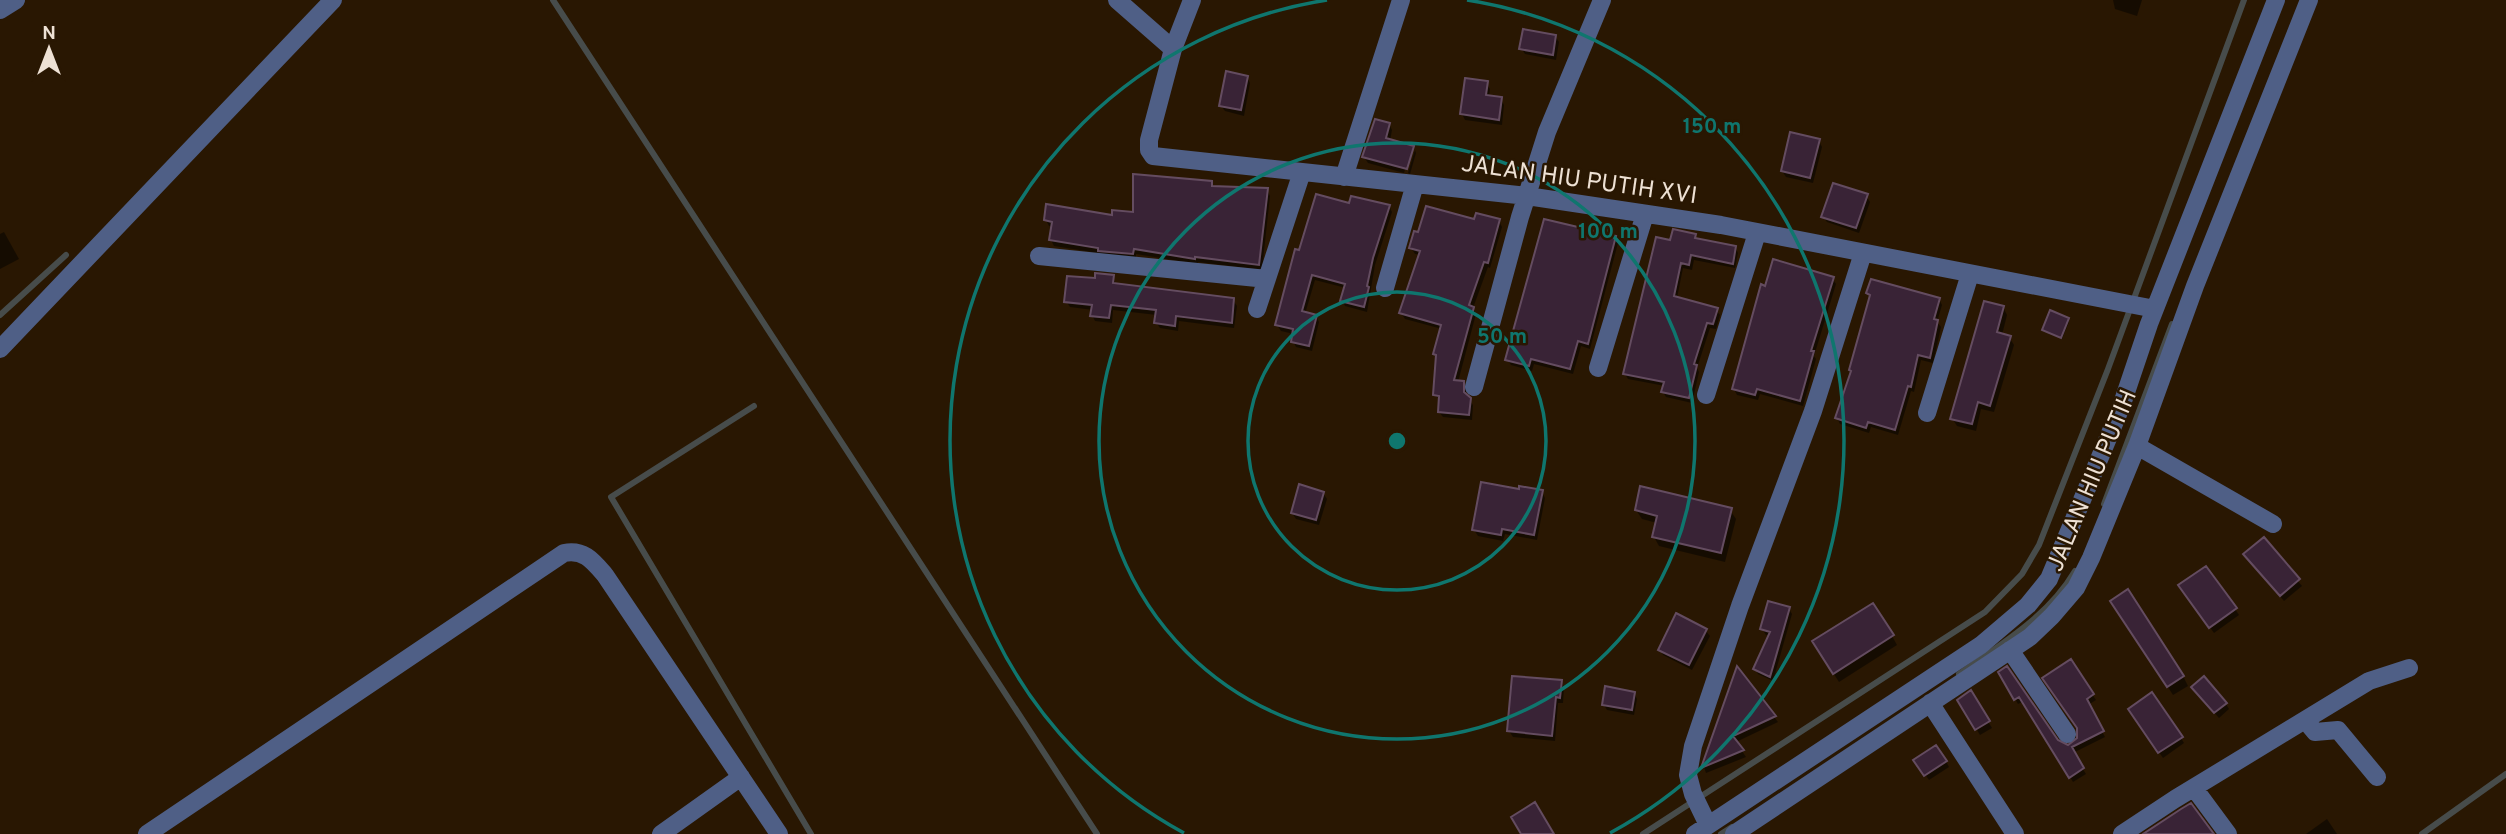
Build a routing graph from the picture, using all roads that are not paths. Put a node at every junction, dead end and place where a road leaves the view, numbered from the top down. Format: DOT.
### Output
graph roads {
  1 [pos="16,0"];
  2 [pos="334,0"];
  3 [pos="1117,0"];
  4 [pos="1192,0"];
  5 [pos="1401,0"];
  6 [pos="1602,0"];
  7 [pos="2276,0"];
  8 [pos="2309,0"];
  9 [pos="0,10"];
  10 [pos="1173,49"];
  11 [pos="1302,172"];
  12 [pos="1344,177"];
  13 [pos="1415,184"];
  14 [pos="1527,196"];
  15 [pos="1645,214"];
  16 [pos="1757,233"];
  17 [pos="1863,253"];
  18 [pos="1039,256"];
  19 [pos="1970,274"];
  20 [pos="1267,279"];
  21 [pos="1385,288"];
  22 [pos="1257,309"];
  23 [pos="2155,309"];
  24 [pos="0,349"];
  25 [pos="1598,368"];
  26 [pos="1474,387"];
  27 [pos="1706,396"];
  28 [pos="2121,407"];
  29 [pos="1927,413"];
  30 [pos="2147,419"];
  31 [pos="2137,446"];
  32 [pos="2273,524"];
  33 [pos="2010,650"];
  34 [pos="2409,668"];
  35 [pos="1930,703"];
  36 [pos="2305,720"];
  37 [pos="2067,734"];
  38 [pos="1821,750"];
  39 [pos="1832,768"];
  40 [pos="741,777"];
  41 [pos="2376,777"];
  42 [pos="2194,788"];
  43 [pos="1702,830"];
  44 [pos="147,834"];
  45 [pos="661,834"];
  46 [pos="779,834"];
  47 [pos="1734,834"];
  48 [pos="2015,834"];
  49 [pos="2122,834"];
  50 [pos="2228,834"];
  1 -- 9 [label="street"];
  2 -- 24 [label="street"];
  3 -- 10 [label="street"];
  4 -- 10 [label="street, JALAN HIU PUTIH XVI"];
  5 -- 12 [label="street"];
  6 -- 14 [label="street"];
  7 -- 23 [label="street, JALAN HIU PUTIH"];
  8 -- 30 [label="street, JALAN HIU PUTIH"];
  10 -- 11 [label="street, JALAN HIU PUTIH XVI"];
  11 -- 12 [label="street, JALAN HIU PUTIH XVI"];
  11 -- 20 [label="street"];
  12 -- 13 [label="street, JALAN HIU PUTIH XVI"];
  13 -- 14 [label="street, JALAN HIU PUTIH XVI"];
  13 -- 21 [label="street"];
  14 -- 15 [label="street, JALAN HIU PUTIH XVI"];
  14 -- 26 [label="street"];
  15 -- 16 [label="street, JALAN HIU PUTIH XVI"];
  15 -- 25 [label="street"];
  16 -- 17 [label="street, JALAN HIU PUTIH XVI"];
  16 -- 27 [label="street"];
  17 -- 19 [label="street, JALAN HIU PUTIH XVI"];
  17 -- 43 [label="street"];
  18 -- 20 [label="street"];
  19 -- 23 [label="street, JALAN HIU PUTIH XVI"];
  19 -- 29 [label="street"];
  20 -- 22 [label="street"];
  23 -- 28 [label="street, JALAN HIU PUTIH"];
  28 -- 30 [label="street"];
  28 -- 38 [label="street, JALAN HIU PUTIH"];
  30 -- 31 [label="street, JALAN HIU PUTIH"];
  31 -- 32 [label="street"];
  31 -- 33 [label="street, JALAN HIU PUTIH"];
  33 -- 35 [label="street, JALAN HIU PUTIH"];
  33 -- 37 [label="street"];
  34 -- 36 [label="street"];
  35 -- 39 [label="street, JALAN HIU PUTIH"];
  35 -- 48 [label="street"];
  36 -- 41 [label="street"];
  36 -- 42 [label="street"];
  38 -- 39 [label="street"];
  38 -- 43 [label="street, JALAN HIU PUTIH"];
  39 -- 47 [label="street, JALAN HIU PUTIH"];
  40 -- 44 [label="street"];
  40 -- 45 [label="street"];
  40 -- 46 [label="street"];
  42 -- 49 [label="street"];
  42 -- 50 [label="street"];
}
